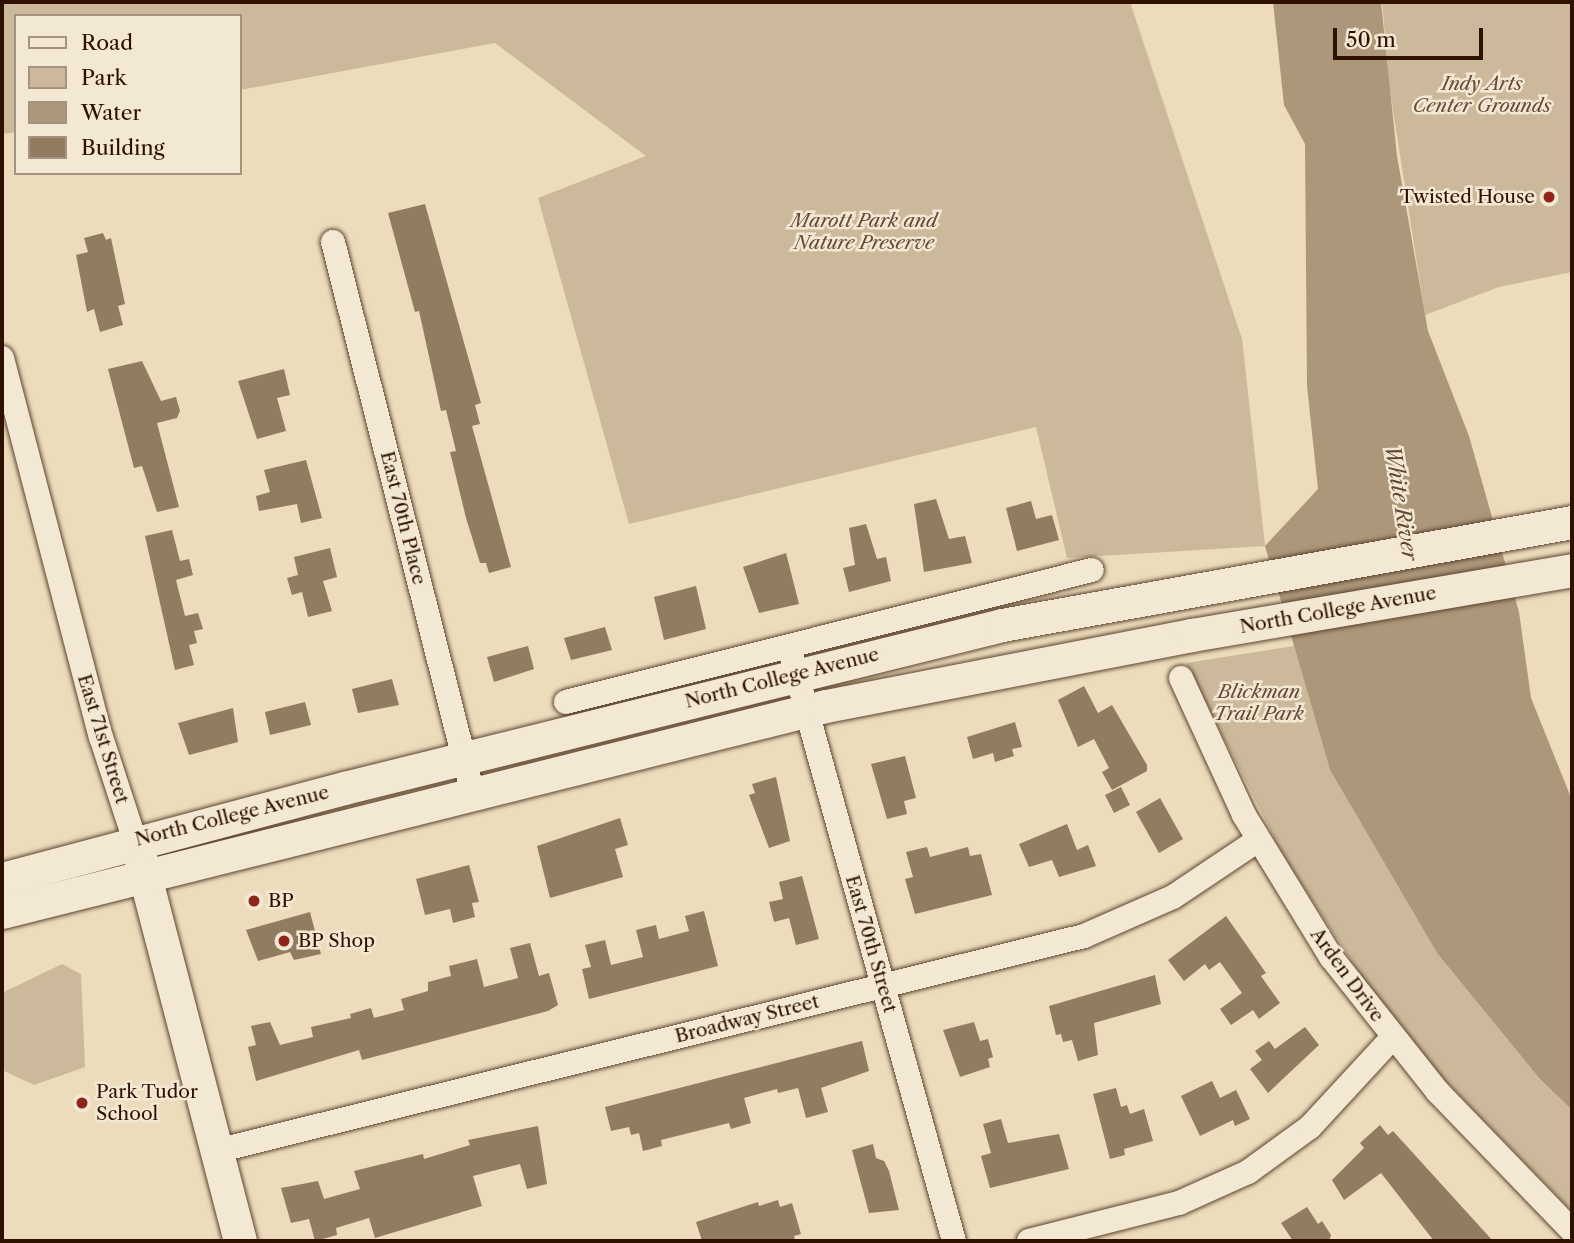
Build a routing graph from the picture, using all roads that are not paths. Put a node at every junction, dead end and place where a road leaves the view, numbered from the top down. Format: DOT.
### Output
graph roads {
  1 [pos="333,242"];
  2 [pos="2,358"];
  3 [pos="1572,522"];
  4 [pos="1092,570"];
  5 [pos="1572,570"];
  6 [pos="792,661"];
  7 [pos="1181,678"];
  8 [pos="566,702"];
  9 [pos="806,711"];
  10 [pos="464,758"];
  11 [pos="473,794"];
  12 [pos="1258,840"];
  13 [pos="135,841"];
  14 [pos="147,875"];
  15 [pos="2,879"];
  16 [pos="2,912"];
  17 [pos="882,986"];
  18 [pos="1392,1038"];
  19 [pos="216,1151"];
  20 [pos="1572,1231"];
  21 [pos="240,1241"];
  22 [pos="954,1241"];
  23 [pos="1029,1241"];
  1 -- 10 [label="street, East 70th Place"];
  2 -- 13 [label="street, East 71st Street"];
  3 -- 6 [label="main road, North College Avenue"];
  4 -- 6 [label="street, North College Avenue"];
  5 -- 9 [label="main road, North College Avenue"];
  6 -- 8 [label="street, North College Avenue"];
  6 -- 9 [label="street, East 70th Street"];
  6 -- 10 [label="main road, North College Avenue"];
  7 -- 12 [label="street, Arden Drive"];
  9 -- 11 [label="main road, North College Avenue"];
  9 -- 17 [label="street, East 70th Street"];
  10 -- 11 [label="street, East 70th Place"];
  10 -- 13 [label="main road, North College Avenue"];
  11 -- 14 [label="main road, North College Avenue"];
  12 -- 17 [label="street, Broadway Street"];
  12 -- 18 [label="street, Arden Drive"];
  13 -- 14 [label="main road, East 71st Street"];
  13 -- 15 [label="main road, North College Avenue"];
  14 -- 16 [label="main road, North College Avenue"];
  14 -- 19 [label="main road, East 71st Street"];
  17 -- 19 [label="street, Broadway Street"];
  17 -- 22 [label="street, East 70th Street"];
  18 -- 20 [label="street, Arden Drive"];
  18 -- 23 [label="street"];
  19 -- 21 [label="main road, East 71st Street"];
}
